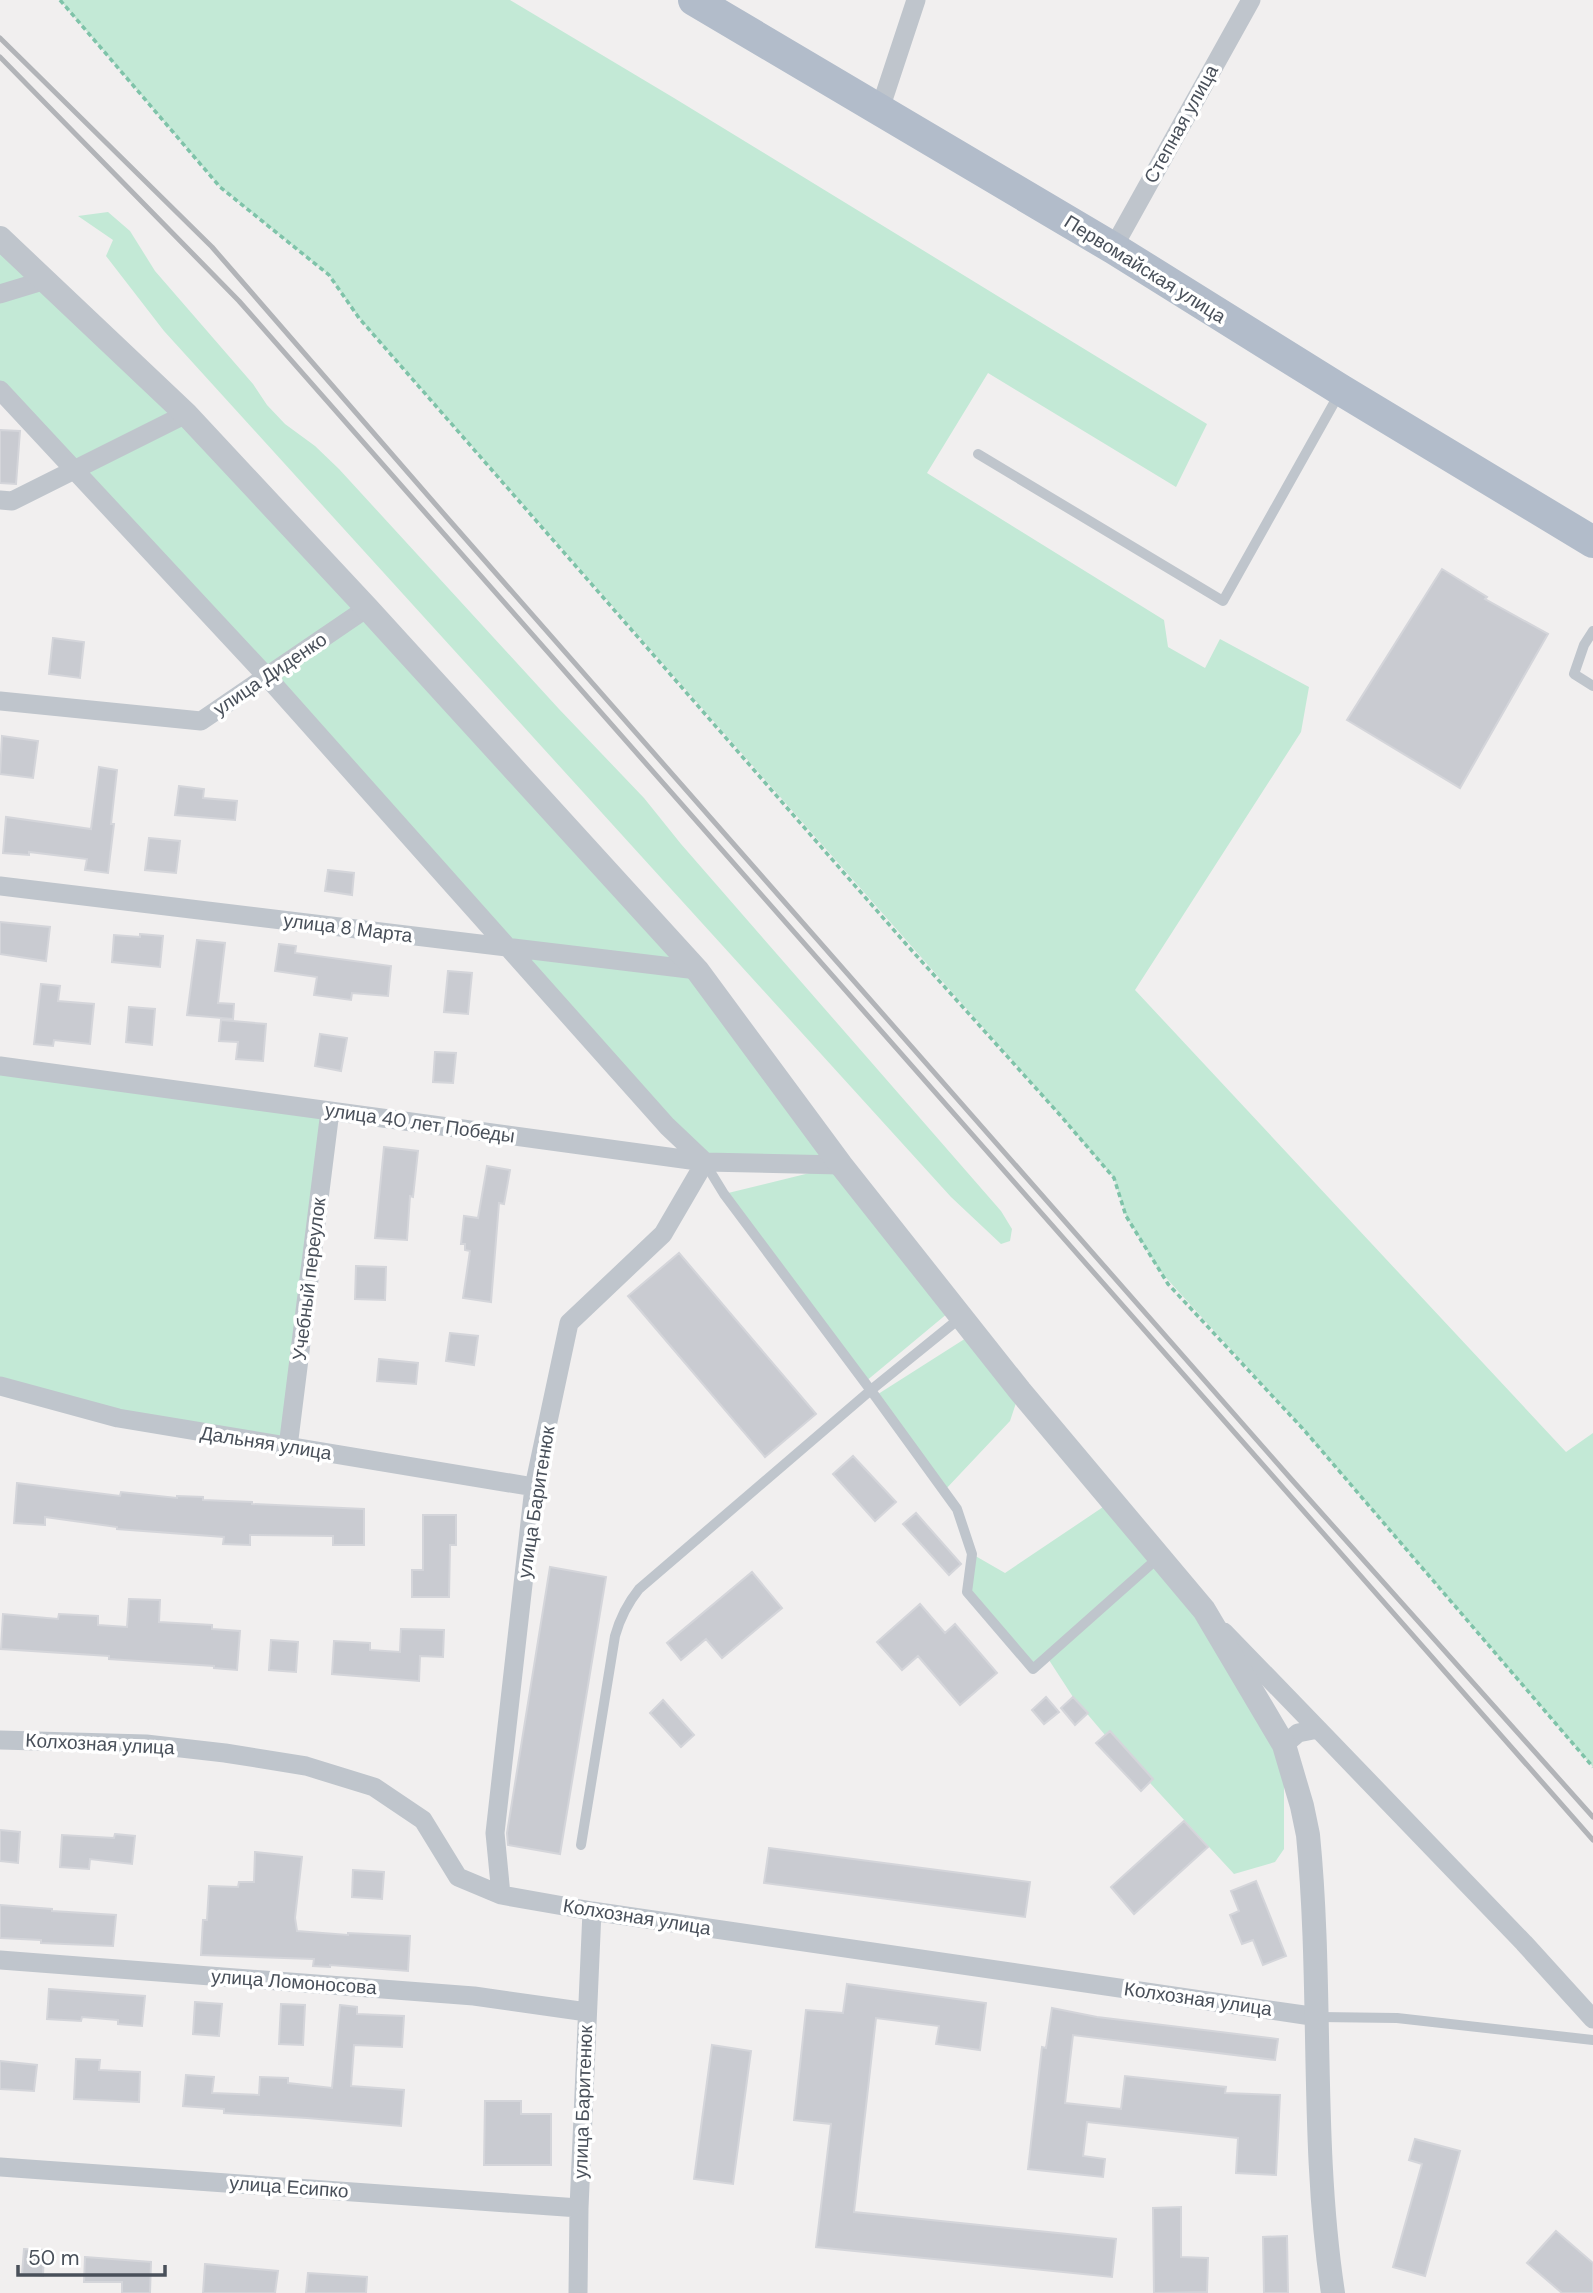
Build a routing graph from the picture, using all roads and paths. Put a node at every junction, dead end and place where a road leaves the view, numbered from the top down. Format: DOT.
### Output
graph roads {
  1 [pos="60,0"];
  2 [pos="694,0"];
  3 [pos="916,0"];
  4 [pos="1251,0"];
  5 [pos="880,109"];
  6 [pos="0,238"];
  7 [pos="1113,248"];
  8 [pos="46,280"];
  9 [pos="0,293"];
  10 [pos="0,390"];
  11 [pos="1341,390"];
  12 [pos="186,414"];
  13 [pos="978,454"];
  14 [pos="75,469"];
  15 [pos="0,500"];
  16 [pos="1593,542"];
  17 [pos="368,608"];
  18 [pos="1593,631"];
  19 [pos="267,677"];
  20 [pos="1593,685"];
  21 [pos="0,701"];
  22 [pos="0,886"];
  23 [pos="509,948"];
  24 [pos="696,970"];
  25 [pos="0,1066"];
  26 [pos="330,1111"];
  27 [pos="705,1162"];
  28 [pos="841,1165"];
  29 [pos="961,1317"];
  30 [pos="0,1386"];
  31 [pos="871,1390"];
  32 [pos="288,1447"];
  33 [pos="534,1487"];
  34 [pos="1159,1557"];
  35 [pos="1204,1611"];
  36 [pos="1318,1729"];
  37 [pos="0,1740"];
  38 [pos="1284,1745"];
  39 [pos="1593,1767"];
  40 [pos="581,1845"];
  41 [pos="501,1895"];
  42 [pos="592,1911"];
  43 [pos="0,1960"];
  44 [pos="587,2012"];
  45 [pos="1318,2017"];
  46 [pos="1593,2019"];
  47 [pos="1593,2039"];
  48 [pos="0,2167"];
  49 [pos="579,2208"];
  50 [pos="578,2293"];
  51 [pos="1334,2293"];
  1 -- 39 [label="path"];
  2 -- 5 [label="main road, Первомайская улица"];
  3 -- 5 [label="street"];
  4 -- 7 [label="street, Степная улица"];
  5 -- 7 [label="main road, Первомайская улица"];
  6 -- 8 [label="street"];
  7 -- 11 [label="main road, Первомайская улица"];
  8 -- 9 [label="street"];
  8 -- 12 [label="street"];
  10 -- 14 [label="street"];
  11 -- 13 [label="lane"];
  11 -- 16 [label="main road, Первомайская улица"];
  12 -- 14 [label="street"];
  12 -- 17 [label="street"];
  14 -- 15 [label="street"];
  14 -- 19 [label="street"];
  17 -- 19 [label="street, улица Диденко"];
  17 -- 24 [label="street"];
  18 -- 20 [label="lane"];
  19 -- 21 [label="street, улица Диденко"];
  19 -- 23 [label="street"];
  22 -- 23 [label="street, улица 8 Марта"];
  23 -- 24 [label="street, улица 8 Марта"];
  23 -- 27 [label="street"];
  24 -- 28 [label="street"];
  25 -- 26 [label="street, улица 40 лет Победы"];
  26 -- 27 [label="street, улица 40 лет Победы"];
  26 -- 32 [label="street, Учебный переулок"];
  27 -- 28 [label="street, улица 40 лет Победы"];
  27 -- 31 [label="lane"];
  27 -- 33 [label="street, улица Баритенюк"];
  28 -- 29 [label="street"];
  29 -- 31 [label="lane"];
  29 -- 34 [label="street"];
  30 -- 32 [label="street, Дальняя улица"];
  31 -- 34 [label="lane"];
  31 -- 40 [label="lane"];
  32 -- 33 [label="street, Дальняя улица"];
  33 -- 41 [label="street, улица Баритенюк"];
  34 -- 35 [label="street"];
  35 -- 36 [label="street"];
  35 -- 38 [label="street"];
  36 -- 38 [label="street"];
  36 -- 46 [label="street"];
  37 -- 41 [label="street, Колхозная улица"];
  38 -- 45 [label="street"];
  41 -- 42 [label="street, Колхозная улица"];
  42 -- 44 [label="street, улица Баритенюк"];
  42 -- 45 [label="street, Колхозная улица"];
  43 -- 44 [label="street, улица Ломоносова"];
  44 -- 49 [label="street, улица Баритенюк"];
  45 -- 47 [label="lane"];
  45 -- 51 [label="street"];
  48 -- 49 [label="street, улица Есипко"];
  49 -- 50 [label="street, улица Баритенюк"];
}
